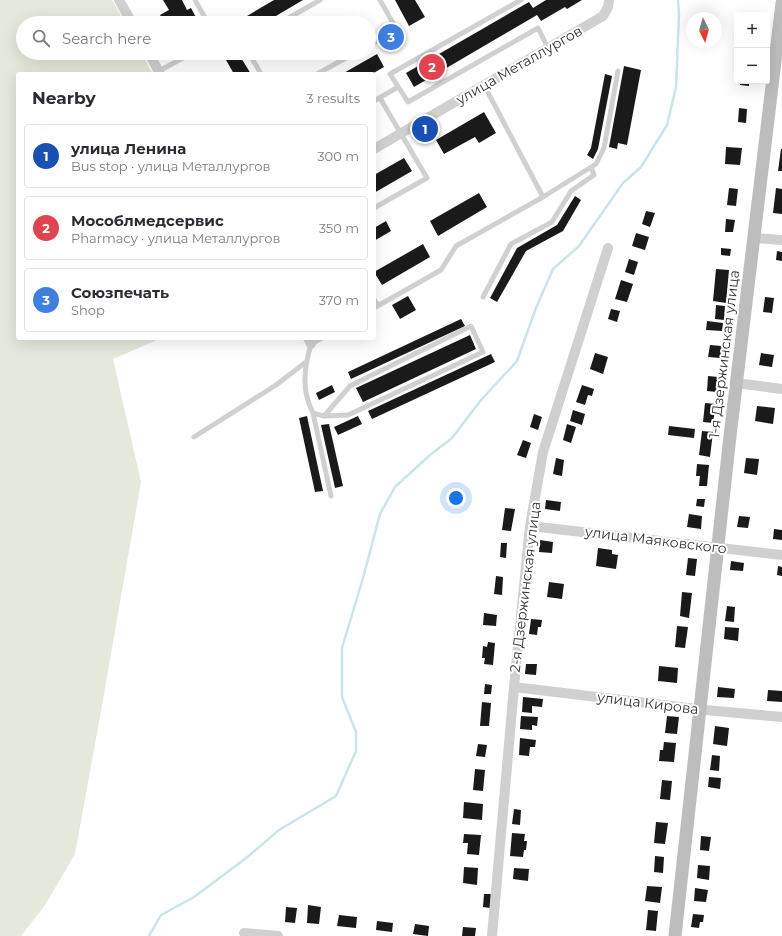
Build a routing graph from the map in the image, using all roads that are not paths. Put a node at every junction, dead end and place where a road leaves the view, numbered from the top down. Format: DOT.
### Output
graph roads {
  1 [pos="119,0"];
  2 [pos="196,0"];
  3 [pos="320,0"];
  4 [pos="380,0"];
  5 [pos="521,0"];
  6 [pos="609,0"];
  7 [pos="782,3"];
  8 [pos="128,16"];
  9 [pos="204,16"];
  10 [pos="292,16"];
  11 [pos="780,39"];
  12 [pos="376,41"];
  13 [pos="548,48"];
  14 [pos="152,60"];
  15 [pos="181,60"];
  16 [pos="253,60"];
  17 [pos="342,60"];
  18 [pos="618,71"];
  19 [pos="159,72"];
  20 [pos="162,72"];
  21 [pos="260,72"];
  22 [pos="321,72"];
  23 [pos="484,85"];
  24 [pos="398,87"];
  25 [pos="380,98"];
  26 [pos="376,100"];
  27 [pos="402,133"];
  28 [pos="376,148"];
  29 [pos="590,167"];
  30 [pos="543,196"];
  31 [pos="376,207"];
  32 [pos="754,238"];
  33 [pos="782,240"];
  34 [pos="608,248"];
  35 [pos="483,298"];
  36 [pos="376,307"];
  37 [pos="310,341"];
  38 [pos="306,362"];
  39 [pos="736,383"];
  40 [pos="782,389"];
  41 [pos="313,413"];
  42 [pos="324,416"];
  43 [pos="194,438"];
  44 [pos="331,496"];
  45 [pos="530,526"];
  46 [pos="718,548"];
  47 [pos="782,555"];
  48 [pos="514,687"];
  49 [pos="700,709"];
  50 [pos="782,716"];
  51 [pos="244,933"];
  52 [pos="278,936"];
  53 [pos="492,936"];
  54 [pos="675,936"];
  1 -- 8 [label="street"];
  2 -- 9 [label="lane"];
  3 -- 10 [label="lane"];
  4 -- 12 [label="lane"];
  5 -- 24 [label="lane"];
  6 -- 13 [label="street, улица Металлургов"];
  7 -- 11 [label="street, 1-я Дзержинская улица"];
  11 -- 32 [label="street, 1-я Дзержинская улица"];
  13 -- 23 [label="street, улица Металлургов"];
  13 -- 24 [label="lane"];
  14 -- 19 [label="street"];
  15 -- 20 [label="lane"];
  16 -- 21 [label="lane"];
  17 -- 22 [label="lane"];
  18 -- 29 [label="lane"];
  23 -- 27 [label="street, улица Металлургов"];
  23 -- 30 [label="lane"];
  24 -- 25 [label="lane"];
  25 -- 26 [label="lane"];
  25 -- 27 [label="lane"];
  27 -- 28 [label="street, улица Металлургов"];
  27 -- 31 [label="lane"];
  29 -- 30 [label="lane"];
  29 -- 35 [label="lane"];
  30 -- 36 [label="lane"];
  32 -- 33 [label="street"];
  32 -- 39 [label="street, 1-я Дзержинская улица"];
  34 -- 45 [label="street, 2-я Дзержинская улица"];
  37 -- 38 [label="lane"];
  38 -- 41 [label="lane"];
  38 -- 43 [label="lane"];
  39 -- 40 [label="street"];
  39 -- 46 [label="street, 1-я Дзержинская улица"];
  41 -- 42 [label="lane"];
  41 -- 44 [label="lane"];
  42 -- 42 [label="lane"];
  45 -- 46 [label="street, улица Маяковского"];
  45 -- 48 [label="street, 2-я Дзержинская улица"];
  46 -- 47 [label="street, улица Маяковского"];
  46 -- 49 [label="street, 1-я Дзержинская улица"];
  48 -- 49 [label="street, улица Кирова"];
  48 -- 53 [label="street, 2-я Дзержинская улица"];
  49 -- 50 [label="street, улица Кирова"];
  49 -- 54 [label="street, 1-я Дзержинская улица"];
  51 -- 52 [label="street"];
}
